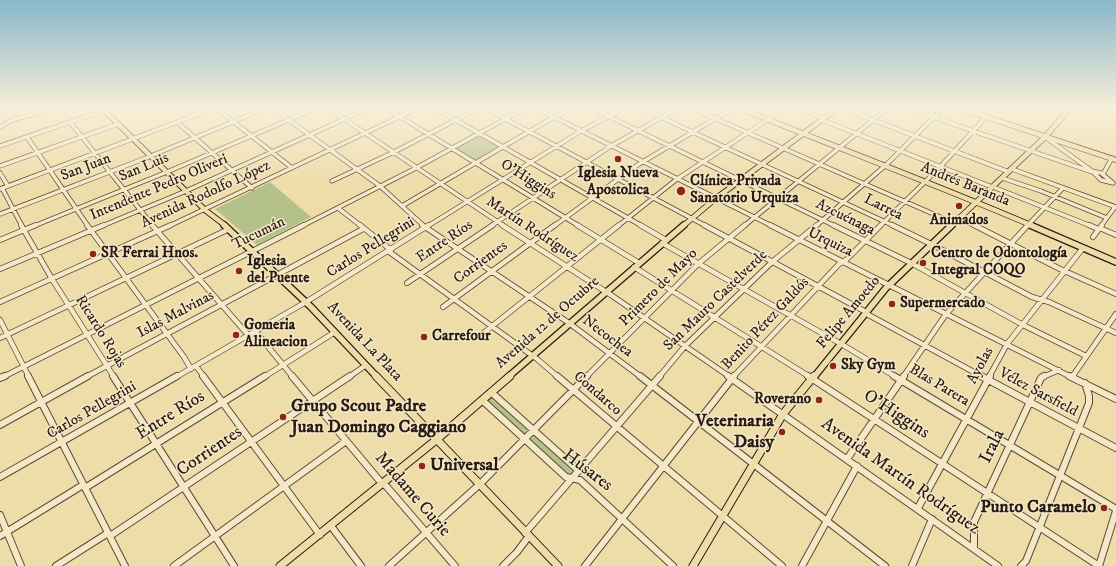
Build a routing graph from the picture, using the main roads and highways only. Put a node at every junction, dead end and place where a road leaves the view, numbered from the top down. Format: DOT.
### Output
graph roads {
  1 [pos="129,133"];
  2 [pos="130,133"];
  3 [pos="1034,133"];
  4 [pos="1048,133"];
  5 [pos="804,134"];
  6 [pos="1045,137"];
  7 [pos="135,138"];
  8 [pos="1114,159"];
  9 [pos="976,202"];
  10 [pos="1116,262"];
  11 [pos="436,440"];
  12 [pos="280,566"];
  13 [pos="558,566"];
  14 [pos="693,566"];
  1 -- 7 [label="main road, Avenida La Plata"];
  2 -- 7 [label="main road, Avenida La Plata"];
  3 -- 6 [label="main road"];
  4 -- 6 [label="main road, Felipe Amoedo"];
  5 -- 9 [label="main road, Andrés Baranda"];
  5 -- 11 [label="main road, Avenida 12 de Octubre"];
  6 -- 8 [label="main road"];
  6 -- 9 [label="main road, Felipe Amoedo"];
  7 -- 11 [label="main road, Avenida La Plata"];
  9 -- 10 [label="main road, Andrés Baranda"];
  9 -- 14 [label="main road, Felipe Amoedo"];
  11 -- 12 [label="main road, Avenida 12 de Octubre"];
  11 -- 13 [label="main road, Avenida La Plata"];
}
